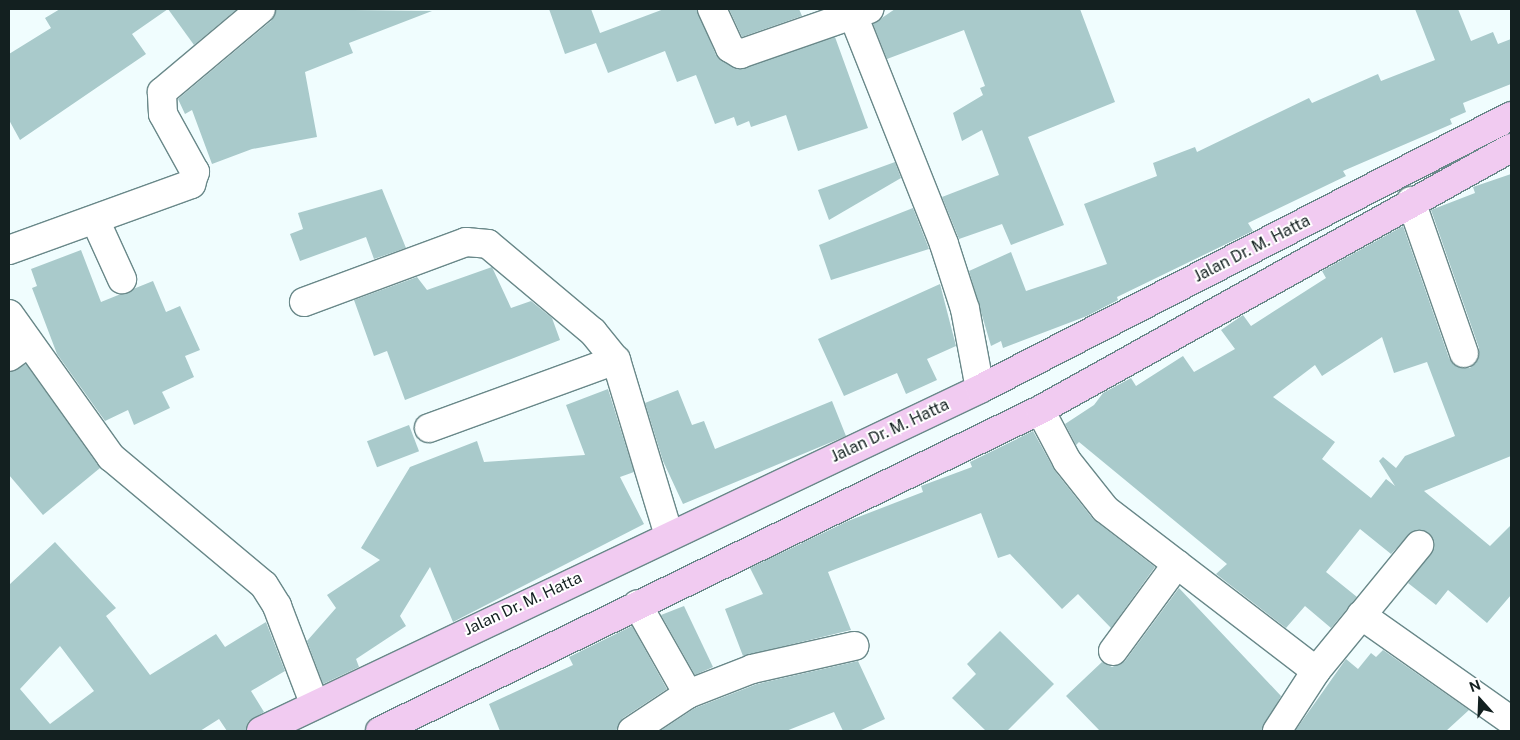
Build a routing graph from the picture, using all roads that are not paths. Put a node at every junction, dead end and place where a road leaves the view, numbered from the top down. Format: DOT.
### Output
graph roads {
  1 [pos="261,9"];
  2 [pos="712,9"];
  3 [pos="861,12"];
  4 [pos="1511,116"];
  5 [pos="1511,148"];
  6 [pos="1411,201"];
  7 [pos="96,222"];
  8 [pos="9,250"];
  9 [pos="122,279"];
  10 [pos="304,302"];
  11 [pos="9,314"];
  12 [pos="18,350"];
  13 [pos="1464,353"];
  14 [pos="616,360"];
  15 [pos="980,389"];
  16 [pos="1040,410"];
  17 [pos="429,428"];
  18 [pos="668,536"];
  19 [pos="1419,545"];
  20 [pos="1177,564"];
  21 [pos="637,604"];
  22 [pos="1361,615"];
  23 [pos="854,646"];
  24 [pos="1114,651"];
  25 [pos="1316,671"];
  26 [pos="688,694"];
  27 [pos="314,703"];
  28 [pos="1511,721"];
  29 [pos="261,731"];
  30 [pos="380,731"];
  31 [pos="632,731"];
  32 [pos="1277,731"];
  1 -- 7 [label="street"];
  2 -- 3 [label="street"];
  3 -- 15 [label="street"];
  4 -- 15 [label="main road, Jalan Dr. M. Hatta"];
  5 -- 6 [label="main road, Jalan Dr. M. Hatta"];
  6 -- 13 [label="street"];
  6 -- 16 [label="main road, Jalan Dr. M. Hatta"];
  7 -- 8 [label="street"];
  7 -- 9 [label="street"];
  10 -- 14 [label="street"];
  11 -- 12 [label="street"];
  12 -- 27 [label="street"];
  14 -- 17 [label="street"];
  14 -- 18 [label="street"];
  15 -- 18 [label="main road, Jalan Dr. M. Hatta"];
  16 -- 20 [label="street"];
  16 -- 21 [label="main road, Jalan Dr. M. Hatta"];
  18 -- 27 [label="main road, Jalan Dr. M. Hatta"];
  19 -- 22 [label="street"];
  20 -- 24 [label="street"];
  20 -- 25 [label="street"];
  21 -- 26 [label="street"];
  21 -- 30 [label="main road, Jalan Dr. M. Hatta"];
  22 -- 25 [label="street"];
  22 -- 28 [label="street"];
  23 -- 26 [label="street"];
  25 -- 32 [label="street"];
  26 -- 31 [label="street"];
  27 -- 29 [label="main road, Jalan Dr. M. Hatta"];
}
